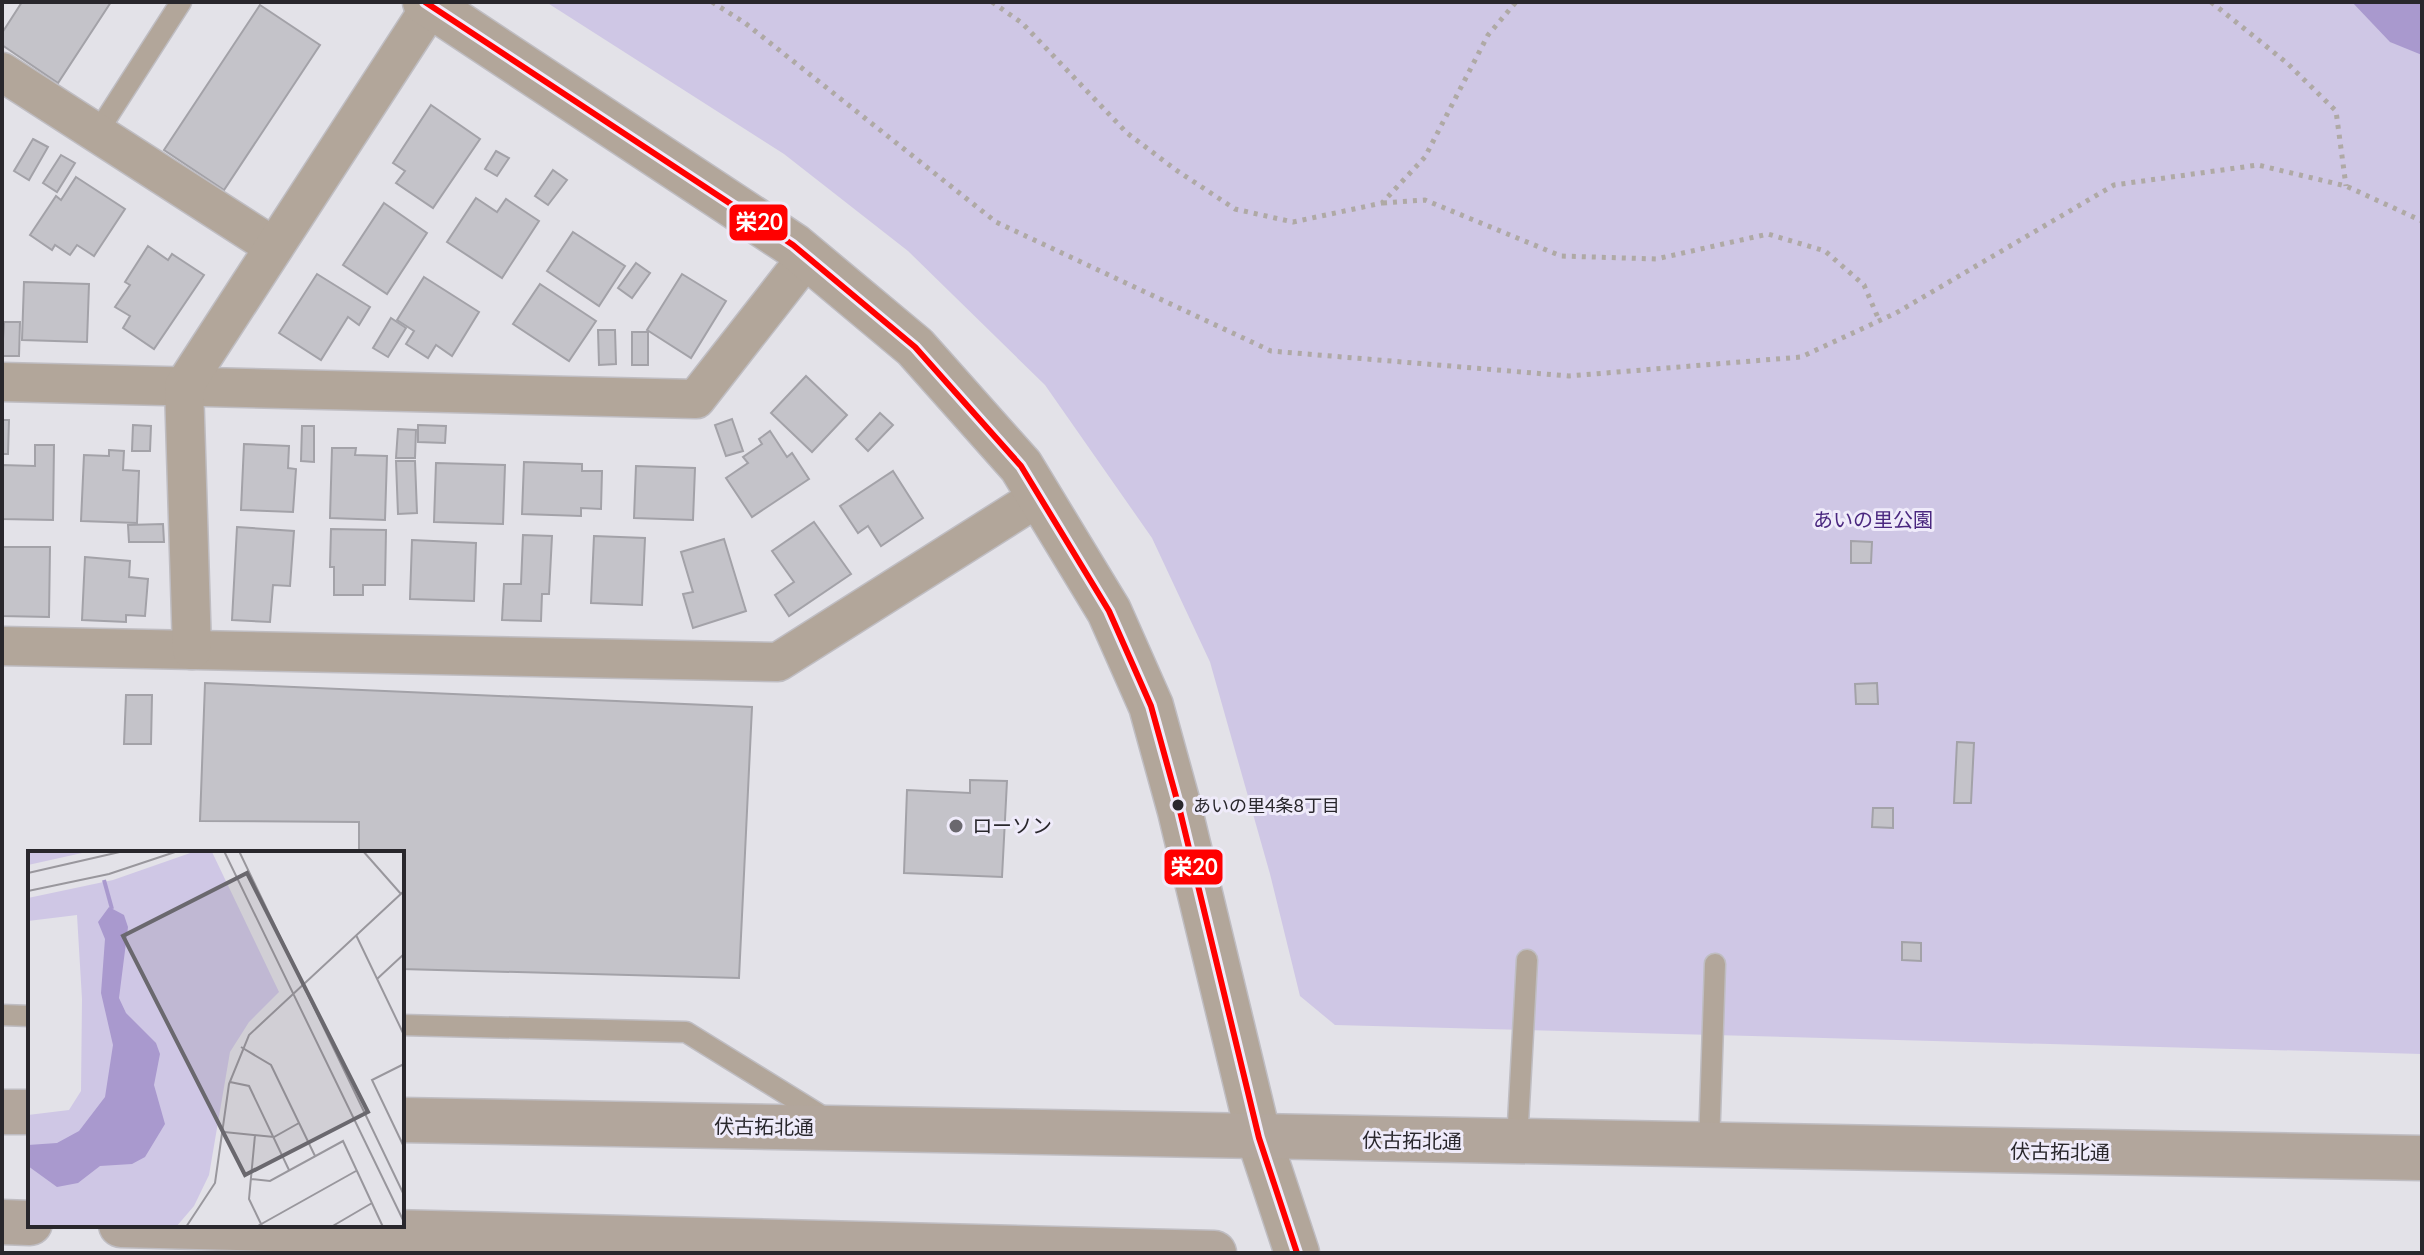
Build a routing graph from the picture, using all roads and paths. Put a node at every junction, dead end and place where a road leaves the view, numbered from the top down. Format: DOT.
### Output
graph roads {
  1 [pos="181,2"];
  2 [pos="712,2"];
  3 [pos="992,2"];
  4 [pos="1516,2"];
  5 [pos="2211,2"];
  6 [pos="428,4"];
  7 [pos="2,72"];
  8 [pos="97,133"];
  9 [pos="2346,186"];
  10 [pos="1382,203"];
  11 [pos="2422,221"];
  12 [pos="274,247"];
  13 [pos="807,257"];
  14 [pos="1879,320"];
  15 [pos="2,382"];
  16 [pos="184,386"];
  17 [pos="1040,496"];
  18 [pos="2,646"];
  19 [pos="192,650"];
  20 [pos="1527,960"];
  21 [pos="1715,964"];
  22 [pos="2,1015"];
  23 [pos="28,1016"];
  24 [pos="404,1025"];
  25 [pos="2,1112"];
  26 [pos="28,1112"];
  27 [pos="404,1120"];
  28 [pos="842,1129"];
  29 [pos="1259,1138"];
  30 [pos="1517,1142"];
  31 [pos="1709,1146"];
  32 [pos="2422,1158"];
  33 [pos="2,1222"];
  34 [pos="28,1223"];
  35 [pos="193,1227"];
  36 [pos="1062,1251"];
  37 [pos="1214,1253"];
  38 [pos="1297,1253"];
  1 -- 8 [label="lane"];
  2 -- 14 [label="path"];
  3 -- 10 [label="path"];
  4 -- 10 [label="path"];
  5 -- 9 [label="path"];
  6 -- 12 [label="street"];
  6 -- 13 [label="street"];
  7 -- 8 [label="street"];
  8 -- 12 [label="street"];
  9 -- 11 [label="path"];
  9 -- 14 [label="path"];
  10 -- 14 [label="path"];
  12 -- 16 [label="street"];
  13 -- 16 [label="street"];
  13 -- 17 [label="street"];
  15 -- 16 [label="street"];
  16 -- 19 [label="street"];
  17 -- 19 [label="street"];
  17 -- 29 [label="street"];
  18 -- 19 [label="street"];
  20 -- 30 [label="lane"];
  21 -- 31 [label="lane"];
  22 -- 23 [label="lane"];
  24 -- 28 [label="lane"];
  25 -- 26 [label="main road"];
  27 -- 28 [label="main road, 伏古拓北通"];
  28 -- 29 [label="main road, 伏古拓北通"];
  29 -- 30 [label="main road, 伏古拓北通"];
  29 -- 38 [label="street"];
  30 -- 31 [label="main road, 伏古拓北通"];
  31 -- 32 [label="main road, 伏古拓北通"];
  33 -- 34 [label="main road"];
  35 -- 36 [label="main road"];
  36 -- 37 [label="main road"];
}
